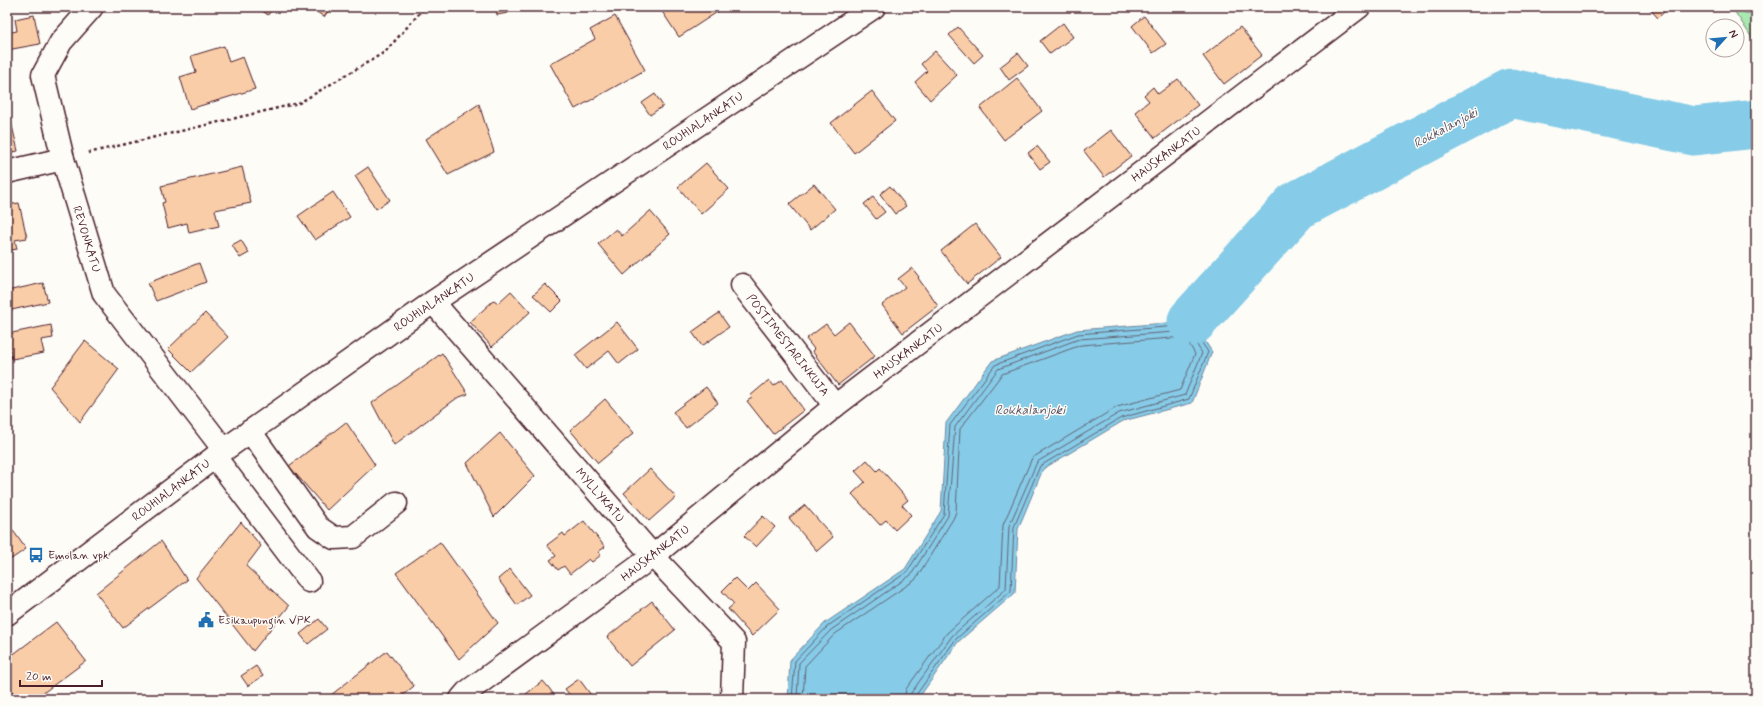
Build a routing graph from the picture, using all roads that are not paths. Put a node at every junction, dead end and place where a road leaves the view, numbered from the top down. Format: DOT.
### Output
graph roads {
  1 [pos="92,7"];
  2 [pos="874,7"];
  3 [pos="1359,7"];
  4 [pos="63,159"];
  5 [pos="7,172"];
  6 [pos="742,285"];
  7 [pos="433,302"];
  8 [pos="835,406"];
  9 [pos="250,431"];
  10 [pos="219,454"];
  11 [pos="396,503"];
  12 [pos="653,556"];
  13 [pos="309,581"];
  14 [pos="7,614"];
  15 [pos="461,699"];
  16 [pos="732,699"];
  1 -- 4 [label="street, REVONKATU"];
  2 -- 7 [label="street, ROUHIALANKATU"];
  3 -- 8 [label="street, HAUSKANKATU"];
  4 -- 5 [label="street"];
  4 -- 10 [label="street, REVONKATU"];
  6 -- 8 [label="street, POSTIMESTARINKUJA"];
  7 -- 9 [label="street, ROUHIALANKATU"];
  7 -- 12 [label="street, MYLLYKATU"];
  8 -- 12 [label="street, HAUSKANKATU"];
  9 -- 10 [label="street, ROUHIALANKATU"];
  9 -- 11 [label="street"];
  10 -- 13 [label="street, REVONKATU"];
  10 -- 14 [label="street, ROUHIALANKATU"];
  12 -- 15 [label="street, HAUSKANKATU"];
  12 -- 16 [label="street, MYLLYKATU"];
}
